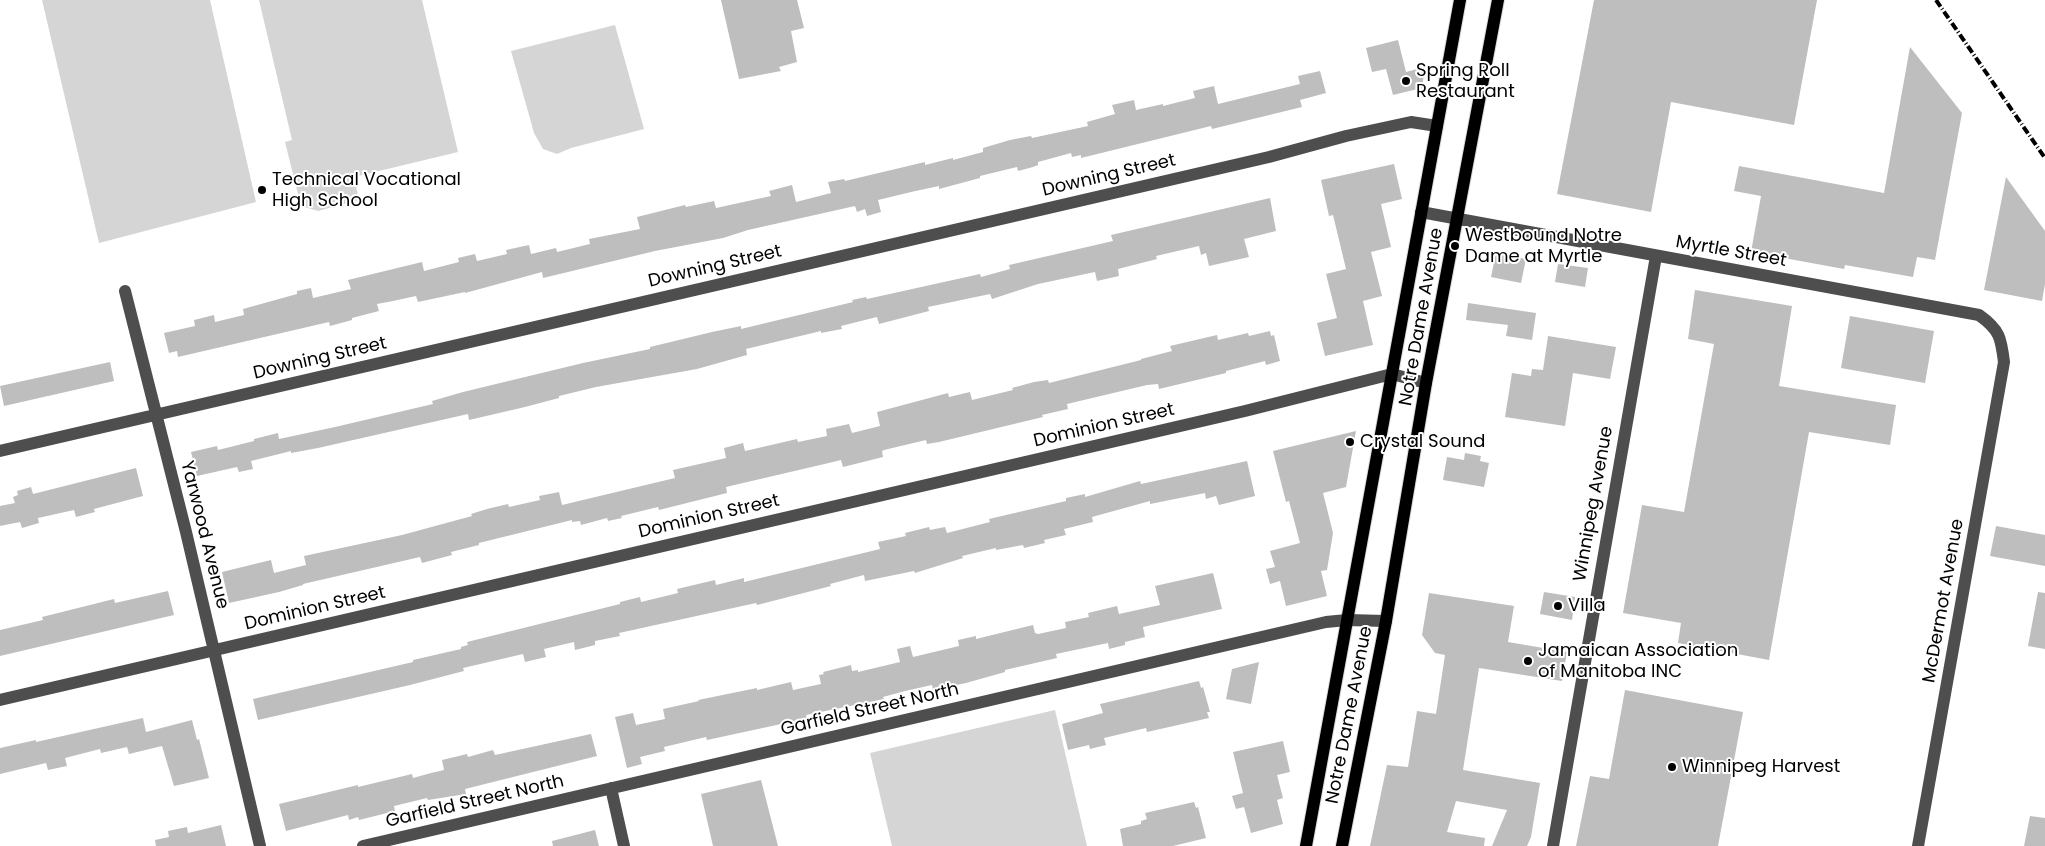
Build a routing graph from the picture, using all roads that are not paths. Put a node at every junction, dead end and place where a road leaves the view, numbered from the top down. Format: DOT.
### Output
graph roads {
  1 [pos="1460,0"];
  2 [pos="1498,0"];
  3 [pos="1437,126"];
  4 [pos="1421,212"];
  5 [pos="1458,218"];
  6 [pos="1656,256"];
  7 [pos="125,291"];
  8 [pos="2004,362"];
  9 [pos="1392,374"];
  10 [pos="1426,383"];
  11 [pos="157,415"];
  12 [pos="0,451"];
  13 [pos="1347,620"];
  14 [pos="1386,621"];
  15 [pos="214,650"];
  16 [pos="0,700"];
  17 [pos="611,788"];
  18 [pos="260,846"];
  19 [pos="363,846"];
  20 [pos="624,846"];
  21 [pos="1306,846"];
  22 [pos="1342,846"];
  23 [pos="1553,846"];
  24 [pos="1918,846"];
  1 -- 3 [label="main road, Notre Dame Avenue"];
  2 -- 5 [label="main road, Notre Dame Avenue"];
  3 -- 4 [label="main road, Notre Dame Avenue"];
  3 -- 11 [label="street, Downing Street"];
  4 -- 5 [label="street, Myrtle Street"];
  4 -- 9 [label="main road, Notre Dame Avenue"];
  5 -- 6 [label="street, Myrtle Street"];
  5 -- 10 [label="main road, Notre Dame Avenue"];
  6 -- 8 [label="street, Myrtle Street"];
  6 -- 23 [label="street, Winnipeg Avenue"];
  7 -- 11 [label="street, Yarwood Avenue"];
  8 -- 24 [label="street, McDermot Avenue"];
  9 -- 10 [label="street, Dominion Street"];
  9 -- 13 [label="main road, Notre Dame Avenue"];
  9 -- 15 [label="street, Dominion Street"];
  10 -- 14 [label="main road, Notre Dame Avenue"];
  11 -- 12 [label="street, Downing Street"];
  11 -- 15 [label="street, Yarwood Avenue"];
  13 -- 14 [label="street, Garfield Street North"];
  13 -- 17 [label="street, Garfield Street North"];
  13 -- 21 [label="main road, Notre Dame Avenue"];
  14 -- 22 [label="main road, Notre Dame Avenue"];
  15 -- 16 [label="street, Dominion Street"];
  15 -- 18 [label="street, Yarwood Avenue"];
  17 -- 19 [label="street, Garfield Street North"];
  17 -- 20 [label="street"];
}
